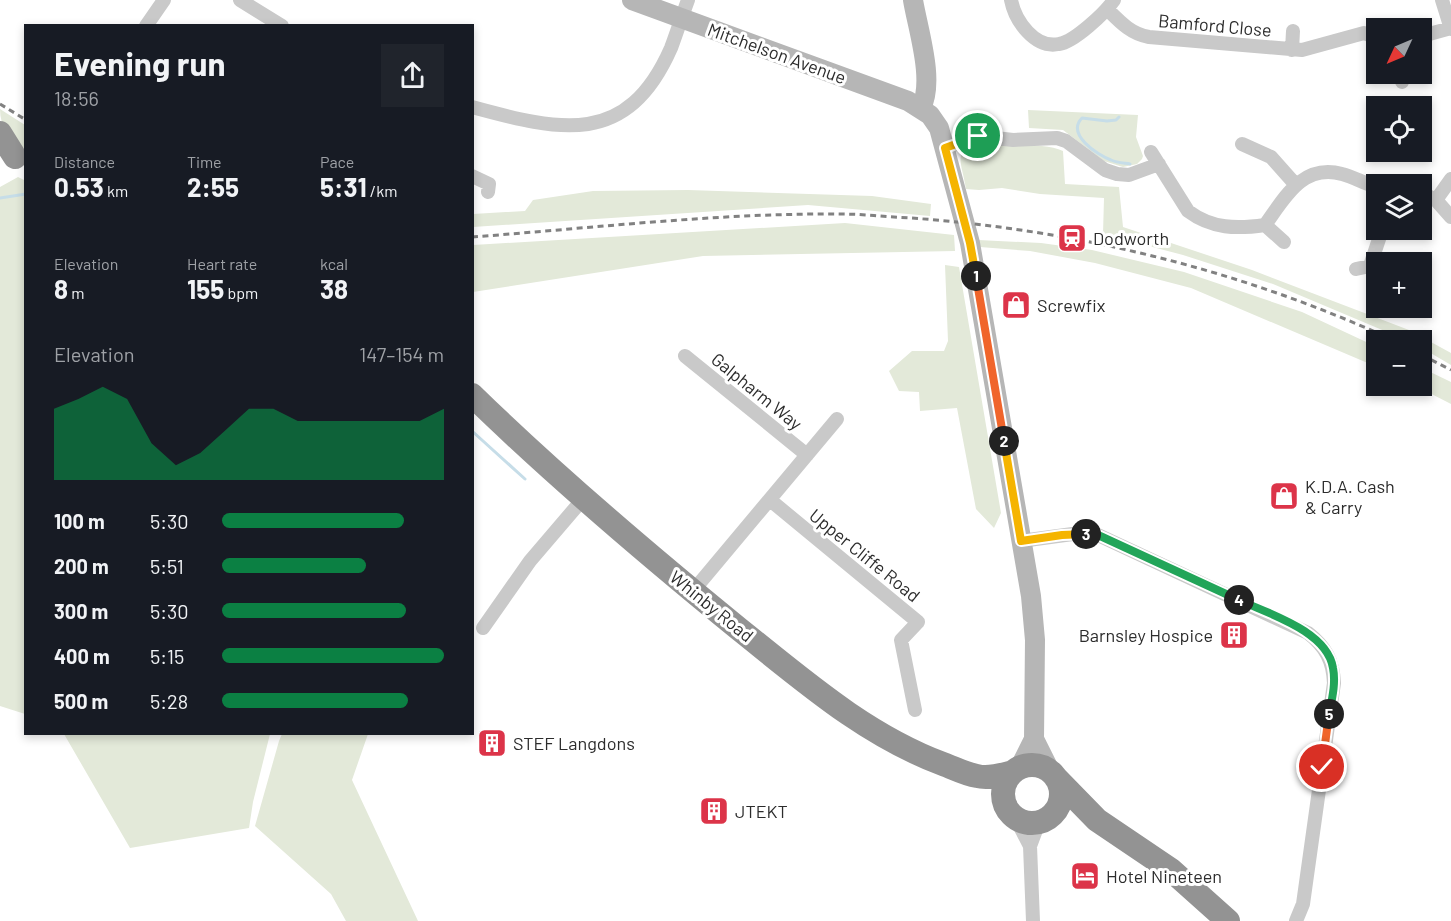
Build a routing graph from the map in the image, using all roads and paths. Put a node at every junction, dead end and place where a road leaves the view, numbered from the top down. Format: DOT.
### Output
graph roads {
  1 [pos="164,0"];
  2 [pos="240,0"];
  3 [pos="632,0"];
  4 [pos="913,0"];
  5 [pos="1011,0"];
  6 [pos="1442,0"];
  7 [pos="1111,5"];
  8 [pos="685,9"];
  9 [pos="147,24"];
  10 [pos="279,24"];
  11 [pos="1451,29"];
  12 [pos="1293,31"];
  13 [pos="1366,34"];
  14 [pos="1432,34"];
  15 [pos="1292,50"];
  16 [pos="474,108"];
  17 [pos="921,108"];
  18 [pos="0,133"];
  19 [pos="1242,144"];
  20 [pos="945,148"];
  21 [pos="10,155"];
  22 [pos="474,177"];
  23 [pos="1451,179"];
  24 [pos="1366,183"];
  25 [pos="1295,184"];
  26 [pos="488,192"];
  27 [pos="1432,198"];
  28 [pos="1436,200"];
  29 [pos="1451,217"];
  30 [pos="1265,225"];
  31 [pos="1284,242"];
  32 [pos="1356,269"];
  33 [pos="1366,271"];
  34 [pos="685,356"];
  35 [pos="474,397"];
  36 [pos="837,419"];
  37 [pos="807,455"];
  38 [pos="583,499"];
  39 [pos="770,500"];
  40 [pos="1021,541"];
  41 [pos="693,591"];
  42 [pos="483,628"];
  43 [pos="915,710"];
  44 [pos="1034,739"];
  45 [pos="1016,769"];
  46 [pos="1053,774"];
  47 [pos="978,777"];
  48 [pos="1007,808"];
  49 [pos="1097,819"];
  50 [pos="1045,820"];
  51 [pos="1030,846"];
  52 [pos="1033,921"];
  53 [pos="1228,921"];
  54 [pos="1296,921"];
  1 -- 9 [label="street"];
  2 -- 10 [label="street"];
  3 -- 8 [label="main road, Mitchelson Avenue"];
  4 -- 17 [label="main road"];
  5 -- 7 [label="street"];
  6 -- 11 [label="street"];
  7 -- 15 [label="street, Bamford Close"];
  8 -- 16 [label="street"];
  8 -- 17 [label="main road, Mitchelson Avenue"];
  11 -- 14 [label="street"];
  12 -- 15 [label="street, Bamford Close"];
  13 -- 15 [label="street, Bamford Close"];
  17 -- 20 [label="main road"];
  18 -- 21 [label="highway"];
  19 -- 25 [label="street"];
  20 -- 30 [label="street"];
  20 -- 40 [label="main road"];
  22 -- 26 [label="street"];
  23 -- 28 [label="street"];
  24 -- 25 [label="street"];
  25 -- 30 [label="street"];
  27 -- 28 [label="street"];
  28 -- 29 [label="street"];
  30 -- 31 [label="street"];
  32 -- 33 [label="street"];
  34 -- 37 [label="street, Galpharm Way"];
  35 -- 38 [label="highway, Whinby Road"];
  36 -- 37 [label="street"];
  37 -- 39 [label="street"];
  38 -- 41 [label="highway, Whinby Road"];
  38 -- 42 [label="street"];
  39 -- 41 [label="street"];
  39 -- 43 [label="street, Upper Cliffe Road"];
  40 -- 44 [label="main road"];
  40 -- 54 [label="street"];
  41 -- 47 [label="highway, Whinby Road"];
  44 -- 45 [label="main road"];
  44 -- 46 [label="main road"];
  45 -- 46 [label="highway"];
  45 -- 47 [label="highway, Whinby Road"];
  45 -- 48 [label="highway"];
  46 -- 49 [label="highway"];
  46 -- 50 [label="highway"];
  47 -- 48 [label="highway, Whinby Road"];
  48 -- 50 [label="highway"];
  48 -- 51 [label="street"];
  49 -- 50 [label="highway"];
  49 -- 53 [label="highway"];
  50 -- 51 [label="street"];
  51 -- 52 [label="street"];
}
